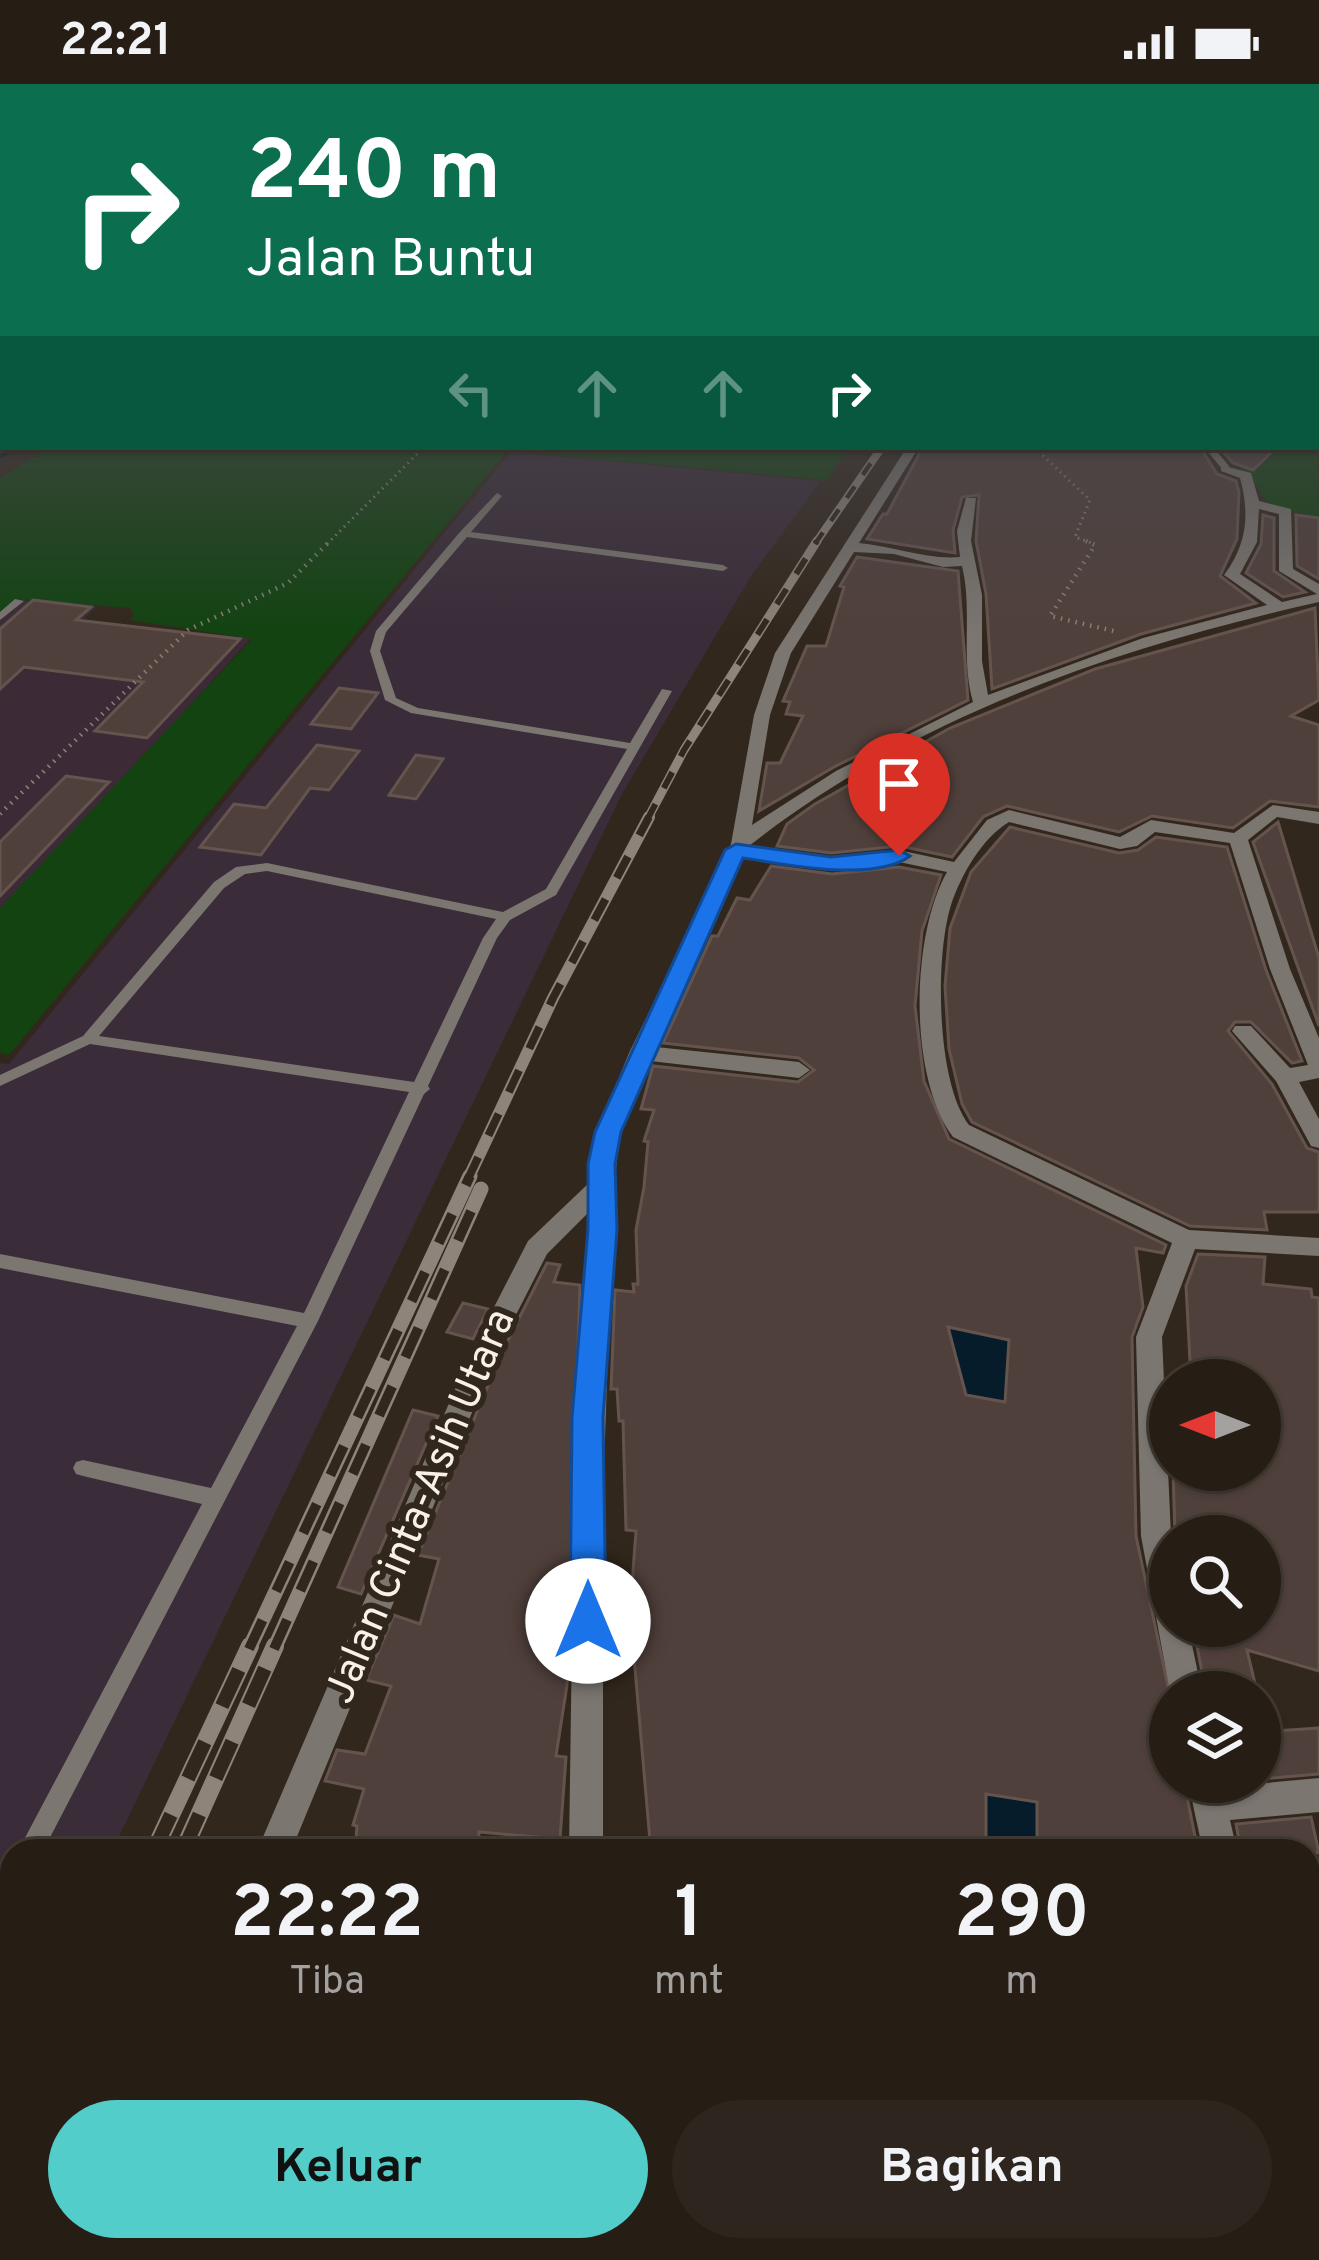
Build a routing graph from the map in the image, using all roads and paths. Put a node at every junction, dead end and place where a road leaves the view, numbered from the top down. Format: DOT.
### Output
graph roads {
  1 [pos="421,450"];
  2 [pos="911,450"];
  3 [pos="1037,450"];
  4 [pos="1211,450"];
  5 [pos="1232,470"];
  6 [pos="496,496"];
  7 [pos="971,501"];
  8 [pos="1255,504"];
  9 [pos="463,534"];
  10 [pos="849,547"];
  11 [pos="964,561"];
  12 [pos="723,568"];
  13 [pos="1319,594"];
  14 [pos="19,601"];
  15 [pos="1279,606"];
  16 [pos="0,616"];
  17 [pos="1149,639"];
  18 [pos="666,691"];
  19 [pos="981,701"];
  20 [pos="635,746"];
  21 [pos="0,814"];
  22 [pos="1319,818"];
  23 [pos="1238,839"];
  24 [pos="738,848"];
  25 [pos="957,868"];
  26 [pos="505,917"];
  27 [pos="1243,1031"];
  28 [pos="88,1040"];
  29 [pos="640,1054"];
  30 [pos="1319,1067"];
  31 [pos="799,1070"];
  32 [pos="1285,1077"];
  33 [pos="0,1082"];
  34 [pos="422,1089"];
  35 [pos="1319,1140"];
  36 [pos="602,1185"];
  37 [pos="1186,1240"];
  38 [pos="1319,1246"];
  39 [pos="0,1261"];
  40 [pos="309,1321"];
  41 [pos="83,1468"];
  42 [pos="216,1498"];
  43 [pos="1155,1515"];
  44 [pos="1281,1794"];
  45 [pos="1319,1795"];
  46 [pos="1210,1803"];
  47 [pos="36,1839"];
  48 [pos="279,1839"];
  49 [pos="586,1839"];
  50 [pos="1218,1839"];
  1 -- 21 [label="path"];
  2 -- 10 [label="street"];
  3 -- 17 [label="path"];
  4 -- 5 [label="lane"];
  5 -- 8 [label="street"];
  6 -- 9 [label="lane"];
  7 -- 11 [label="street"];
  8 -- 13 [label="street"];
  8 -- 15 [label="street"];
  9 -- 12 [label="lane"];
  9 -- 20 [label="lane"];
  10 -- 11 [label="street"];
  10 -- 24 [label="street"];
  11 -- 19 [label="street"];
  13 -- 15 [label="street"];
  14 -- 16 [label="lane"];
  15 -- 17 [label="street"];
  17 -- 19 [label="street"];
  18 -- 20 [label="lane"];
  19 -- 24 [label="street"];
  20 -- 26 [label="lane"];
  22 -- 23 [label="street"];
  23 -- 25 [label="street"];
  23 -- 30 [label="street"];
  24 -- 25 [label="street"];
  24 -- 29 [label="street"];
  25 -- 37 [label="street"];
  26 -- 28 [label="lane"];
  26 -- 34 [label="lane"];
  27 -- 32 [label="street"];
  28 -- 33 [label="lane"];
  28 -- 34 [label="lane"];
  29 -- 31 [label="street"];
  29 -- 36 [label="street"];
  30 -- 32 [label="street"];
  32 -- 35 [label="street"];
  34 -- 40 [label="lane"];
  36 -- 48 [label="street, Jalan Cinta-Asih Utara"];
  36 -- 49 [label="street"];
  37 -- 38 [label="street"];
  37 -- 43 [label="street"];
  39 -- 40 [label="lane"];
  40 -- 42 [label="lane"];
  41 -- 42 [label="lane"];
  42 -- 47 [label="lane"];
  44 -- 45 [label="street"];
  46 -- 50 [label="street"];
}
